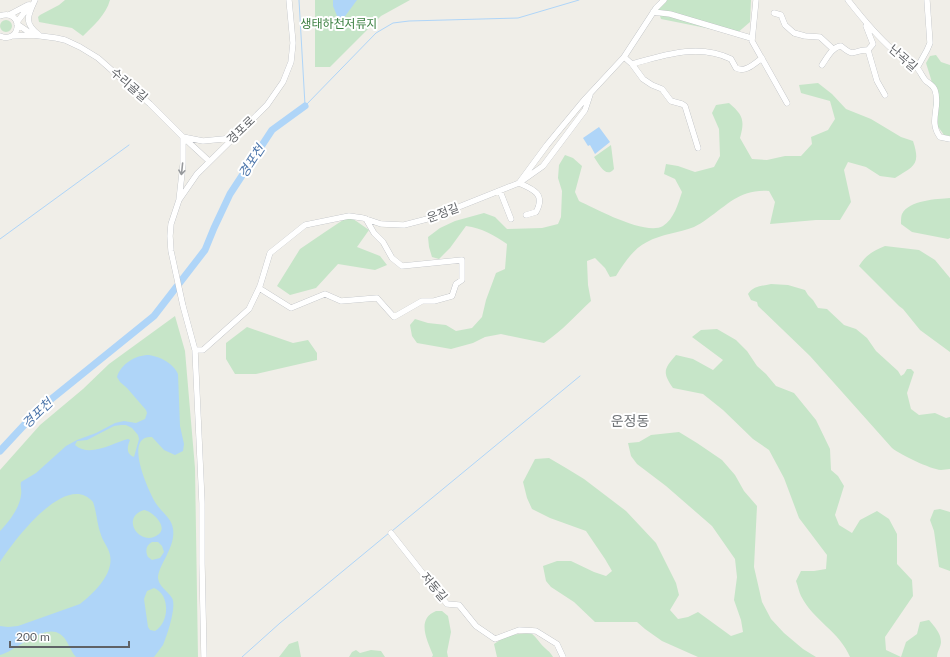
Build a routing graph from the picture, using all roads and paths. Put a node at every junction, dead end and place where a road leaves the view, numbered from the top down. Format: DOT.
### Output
graph roads {
  1 [pos="289,0"];
  2 [pos="664,0"];
  3 [pos="756,0"];
  4 [pos="848,0"];
  5 [pos="927,0"];
  6 [pos="33,1"];
  7 [pos="653,12"];
  8 [pos="774,13"];
  9 [pos="0,15"];
  10 [pos="9,15"];
  11 [pos="17,23"];
  12 [pos="866,24"];
  13 [pos="36,35"];
  14 [pos="4,38"];
  15 [pos="751,38"];
  16 [pos="833,49"];
  17 [pos="868,50"];
  18 [pos="624,57"];
  19 [pos="762,58"];
  20 [pos="632,64"];
  21 [pos="822,65"];
  22 [pos="917,68"];
  23 [pos="591,93"];
  24 [pos="885,95"];
  25 [pos="787,103"];
  26 [pos="183,137"];
  27 [pos="234,137"];
  28 [pos="950,139"];
  29 [pos="698,148"];
  30 [pos="210,161"];
  31 [pos="519,183"];
  32 [pos="500,191"];
  33 [pos="178,200"];
  34 [pos="526,215"];
  35 [pos="366,219"];
  36 [pos="511,219"];
  37 [pos="259,288"];
  38 [pos="194,350"];
  39 [pos="391,533"];
  40 [pos="204,657"];
  41 [pos="563,657"];
  1 -- 27 [label="street, 경포로"];
  2 -- 7 [label="street"];
  3 -- 15 [label="street"];
  4 -- 12 [label="street, 난곡길"];
  5 -- 22 [label="street"];
  6 -- 10 [label="street"];
  6 -- 11 [label="street"];
  6 -- 13 [label="street"];
  7 -- 15 [label="street"];
  7 -- 18 [label="street"];
  8 -- 16 [label="street"];
  9 -- 10 [label="street"];
  10 -- 11 [label="street, 수리골길"];
  11 -- 13 [label="street, 수리골길"];
  11 -- 14 [label="street"];
  12 -- 17 [label="street"];
  12 -- 22 [label="street, 난곡길"];
  13 -- 14 [label="street, 수리골길"];
  13 -- 26 [label="street, 수리골길"];
  15 -- 19 [label="street"];
  16 -- 17 [label="street"];
  16 -- 21 [label="street"];
  17 -- 24 [label="street"];
  18 -- 20 [label="street"];
  18 -- 23 [label="street"];
  19 -- 20 [label="street"];
  19 -- 25 [label="street"];
  20 -- 29 [label="street"];
  22 -- 28 [label="street, 난곡길"];
  23 -- 31 [label="street"];
  23 -- 31 [label="street, 운정길"];
  26 -- 27 [label="street"];
  26 -- 30 [label="street, 수리골길"];
  26 -- 33 [label="street, one-way"];
  27 -- 30 [label="street, 경포로"];
  30 -- 33 [label="street, 경포로"];
  31 -- 32 [label="street, 운정길"];
  31 -- 34 [label="street"];
  32 -- 35 [label="street, 운정길"];
  32 -- 36 [label="street"];
  33 -- 38 [label="street, 경포로"];
  35 -- 37 [label="street, 운정길"];
  35 -- 37 [label="street"];
  37 -- 38 [label="street, 운정길"];
  38 -- 40 [label="street, 경포로"];
  39 -- 41 [label="street, 저동길"];
}
